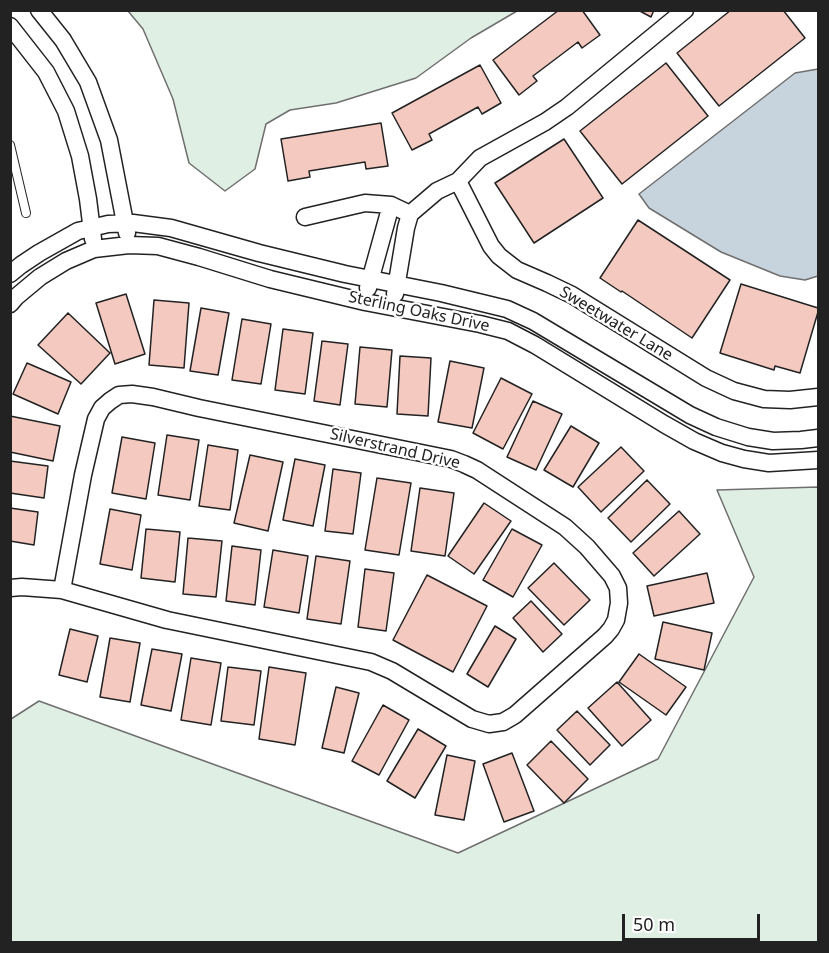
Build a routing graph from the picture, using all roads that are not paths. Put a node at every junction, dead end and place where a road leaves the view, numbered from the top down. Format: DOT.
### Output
graph roads {
  1 [pos="39,10"];
  2 [pos="685,10"];
  3 [pos="10,26"];
  4 [pos="10,146"];
  5 [pos="458,181"];
  6 [pos="391,206"];
  7 [pos="26,213"];
  8 [pos="410,214"];
  9 [pos="305,217"];
  10 [pos="125,223"];
  11 [pos="92,228"];
  12 [pos="129,246"];
  13 [pos="94,249"];
  14 [pos="10,274"];
  15 [pos="371,280"];
  16 [pos="397,285"];
  17 [pos="365,302"];
  18 [pos="10,304"];
  19 [pos="393,307"];
  20 [pos="651,391"];
  21 [pos="819,397"];
  22 [pos="640,409"];
  23 [pos="819,438"];
  24 [pos="819,460"];
  25 [pos="10,588"];
  26 [pos="62,590"];
  1 -- 10 [label="street"];
  2 -- 5 [label="street"];
  3 -- 11 [label="street"];
  4 -- 7 [label="lane"];
  5 -- 8 [label="street"];
  5 -- 21 [label="street, Sweetwater Lane"];
  6 -- 8 [label="street"];
  6 -- 9 [label="street"];
  6 -- 15 [label="street"];
  8 -- 16 [label="street"];
  10 -- 11 [label="street, Sterling Oaks Drive"];
  10 -- 12 [label="street"];
  10 -- 15 [label="street, Sterling Oaks Drive"];
  11 -- 13 [label="street"];
  11 -- 14 [label="street, Sterling Oaks Drive"];
  12 -- 13 [label="street, Sterling Oaks Drive"];
  12 -- 17 [label="street, Sterling Oaks Drive"];
  13 -- 18 [label="street, Sterling Oaks Drive"];
  15 -- 16 [label="street, Sterling Oaks Drive"];
  15 -- 17 [label="street"];
  16 -- 19 [label="street"];
  16 -- 20 [label="street, Sterling Oaks Drive"];
  17 -- 19 [label="street, Sterling Oaks Drive"];
  19 -- 22 [label="street, Sterling Oaks Drive"];
  20 -- 22 [label="lane"];
  20 -- 23 [label="street, Sterling Oaks Drive"];
  22 -- 24 [label="street, Sterling Oaks Drive"];
  25 -- 26 [label="street, Silverstrand Drive"];
  26 -- 26 [label="street, Silverstrand Drive"];
}
